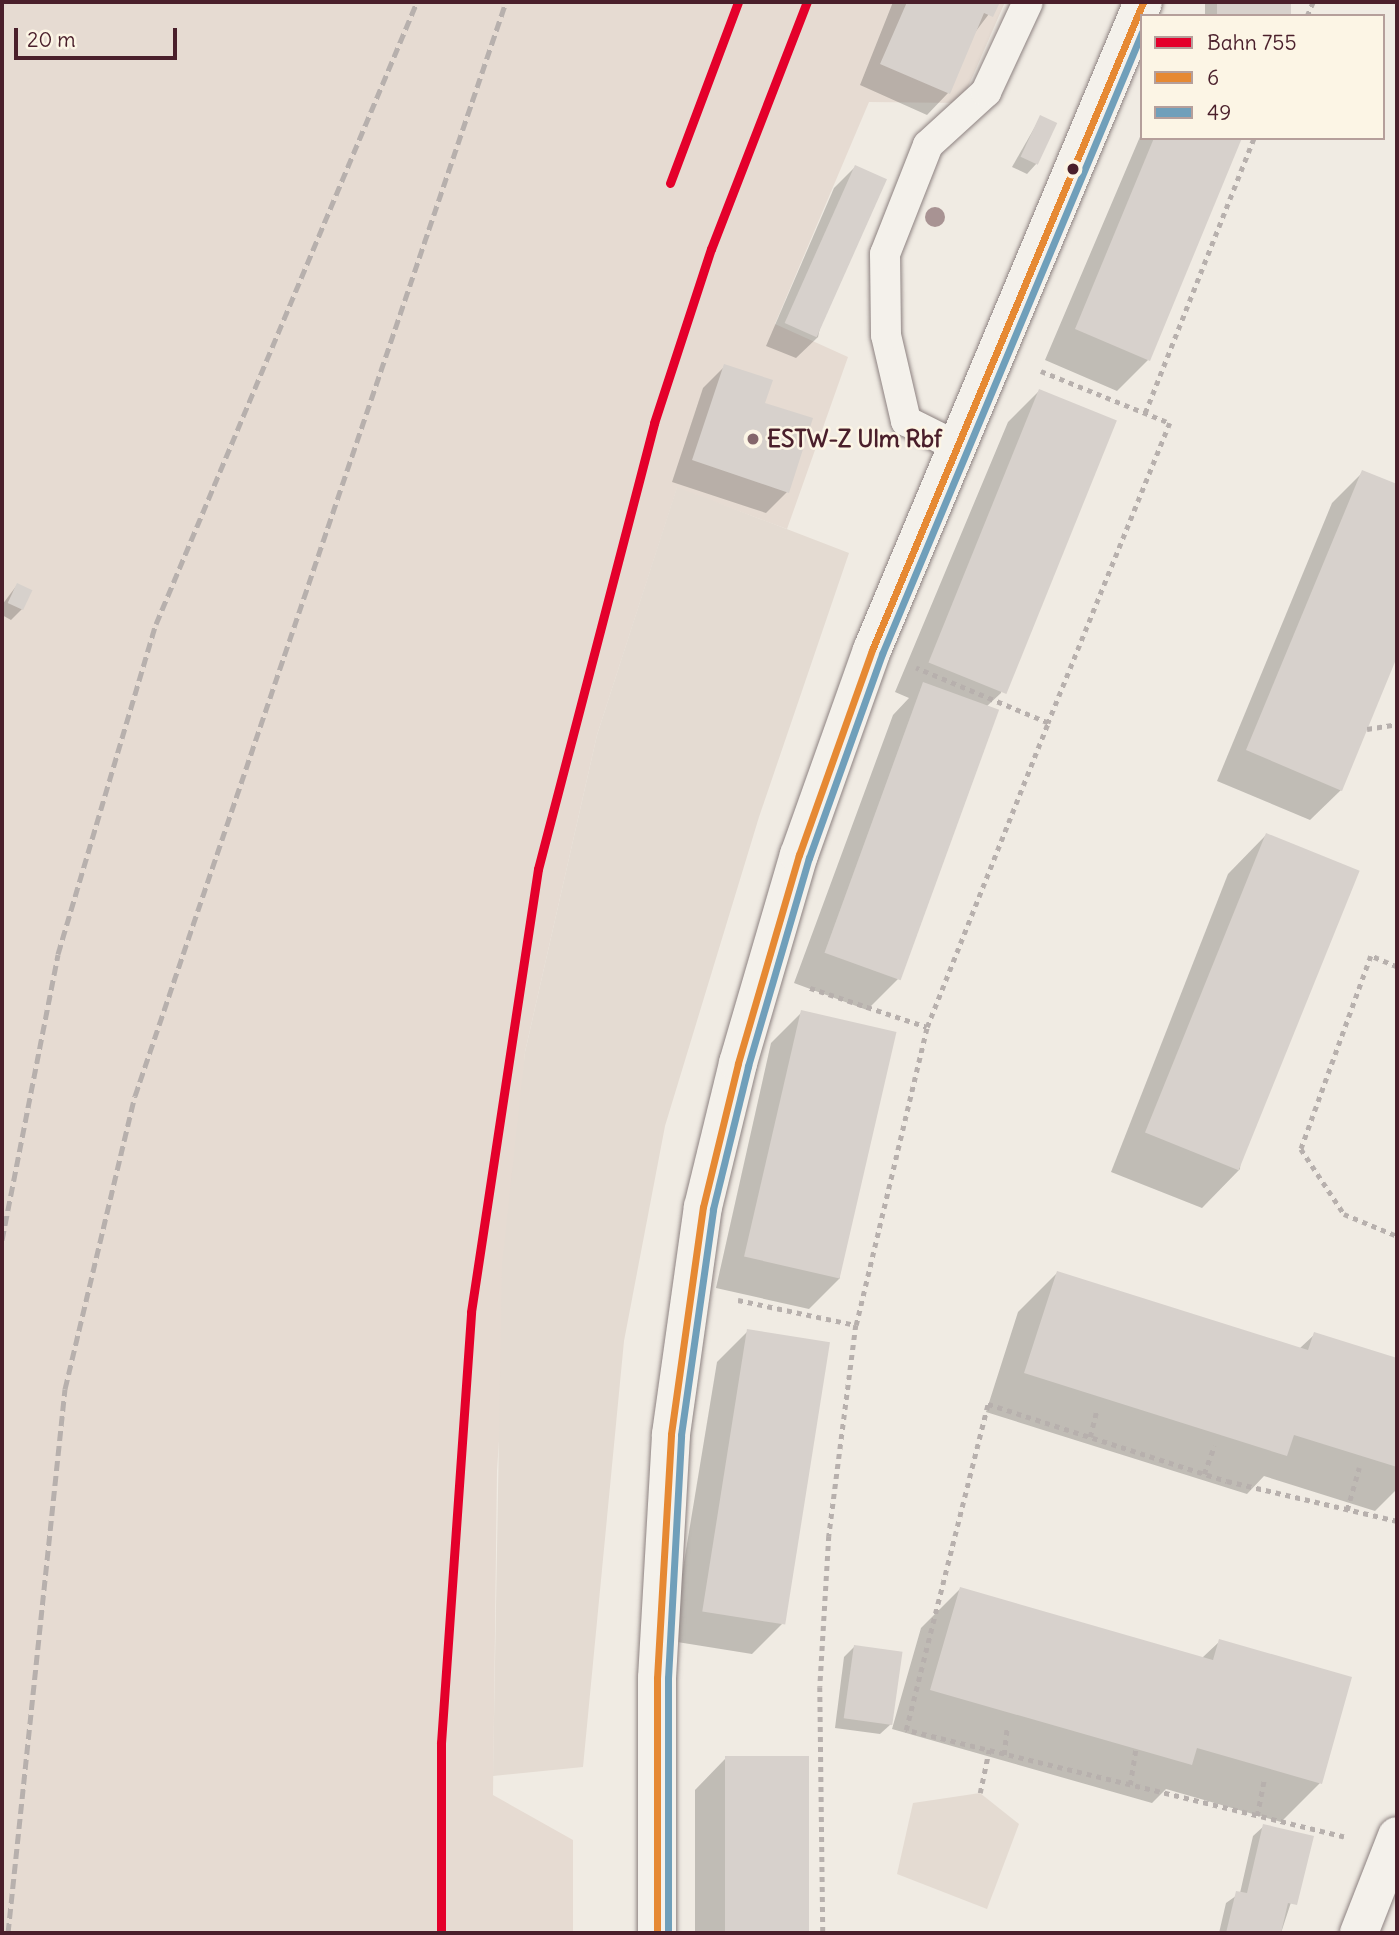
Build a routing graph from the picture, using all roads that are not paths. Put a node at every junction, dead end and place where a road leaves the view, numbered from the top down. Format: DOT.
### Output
graph roads {
  1 [pos="1028,2"];
  2 [pos="1143,2"];
  3 [pos="956,446"];
  4 [pos="1395,1843"];
  5 [pos="657,1933"];
  6 [pos="1359,1933"];
  1 -- 3 [label="lane"];
  2 -- 3 [label="street"];
  3 -- 5 [label="street"];
  4 -- 6 [label="street"];
}
